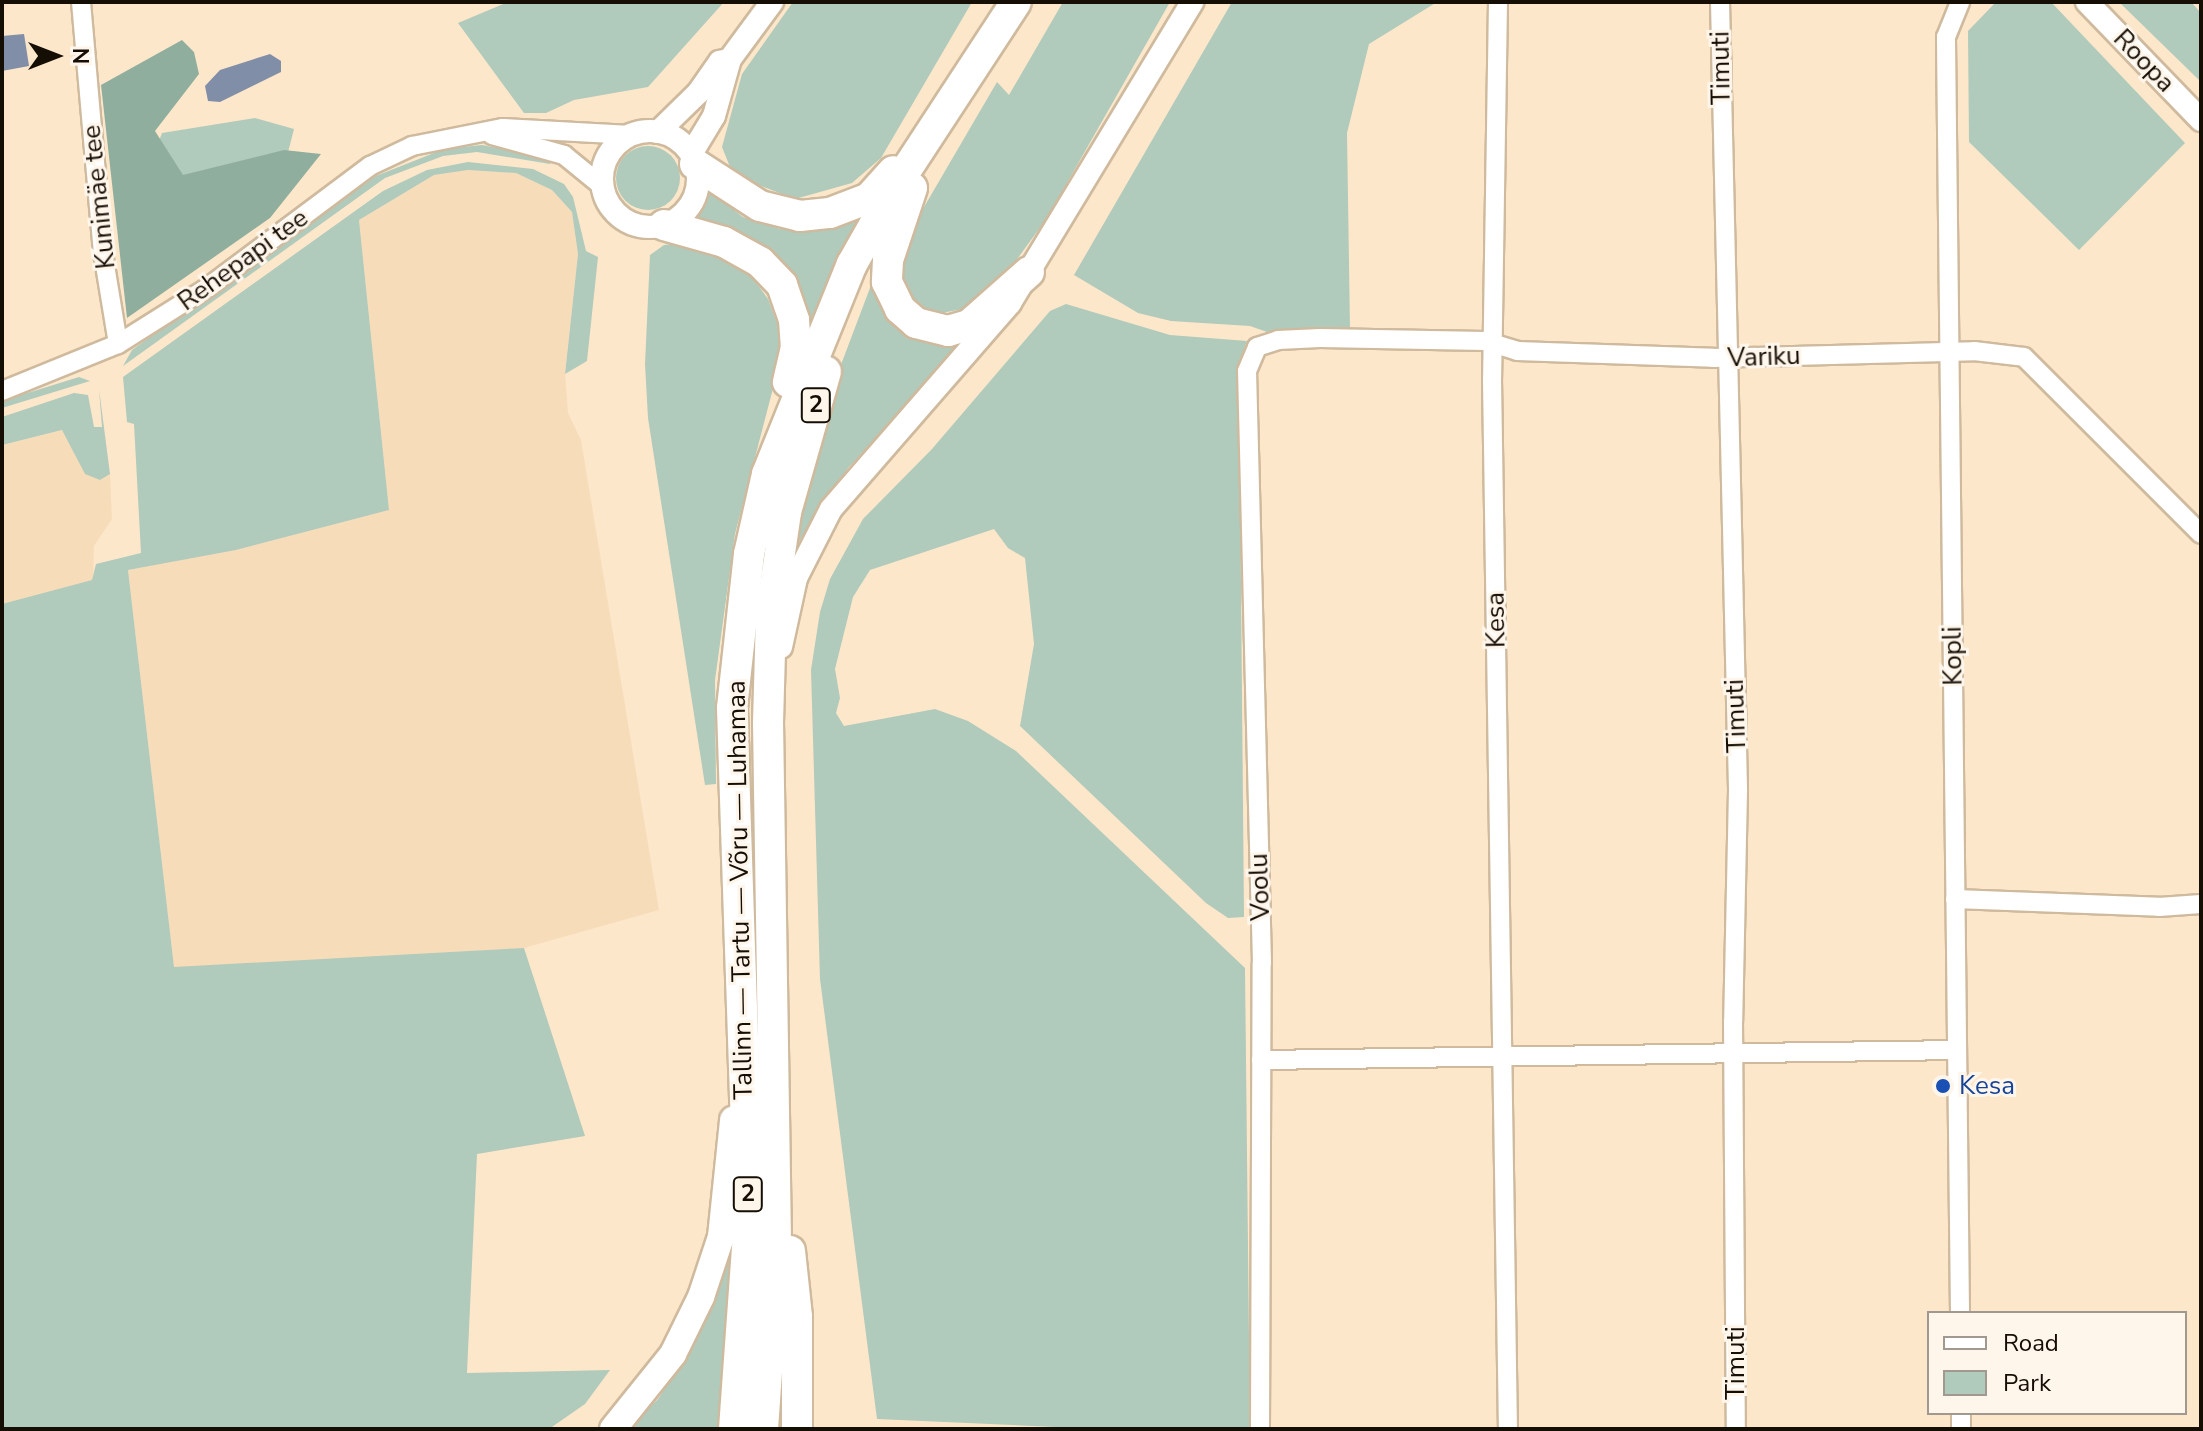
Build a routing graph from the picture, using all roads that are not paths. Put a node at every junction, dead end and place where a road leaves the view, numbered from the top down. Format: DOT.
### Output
graph roads {
  1 [pos="81,2"];
  2 [pos="772,2"];
  3 [pos="1016,2"];
  4 [pos="1192,2"];
  5 [pos="1498,2"];
  6 [pos="1720,2"];
  7 [pos="1941,2"];
  8 [pos="1960,2"];
  9 [pos="2087,2"];
  10 [pos="1946,37"];
  11 [pos="730,59"];
  12 [pos="947,109"];
  13 [pos="2201,120"];
  14 [pos="658,132"];
  15 [pos="482,133"];
  16 [pos="631,135"];
  17 [pos="693,159"];
  18 [pos="602,186"];
  19 [pos="664,225"];
  20 [pos="1029,272"];
  21 [pos="118,344"];
  22 [pos="1257,347"];
  23 [pos="1492,348"];
  24 [pos="1950,351"];
  25 [pos="1727,358"];
  26 [pos="2,391"];
  27 [pos="767,474"];
  28 [pos="2201,534"];
  29 [pos="768,723"];
  30 [pos="1955,899"];
  31 [pos="2201,904"];
  32 [pos="737,960"];
  33 [pos="1957,1050"];
  34 [pos="1736,1055"];
  35 [pos="1502,1058"];
  36 [pos="1261,1060"];
  37 [pos="774,1111"];
  38 [pos="1960,1311"];
  39 [pos="613,1429"];
  40 [pos="734,1429"];
  41 [pos="763,1429"];
  42 [pos="797,1429"];
  43 [pos="1260,1429"];
  44 [pos="1508,1429"];
  45 [pos="1736,1429"];
  1 -- 21 [label="street, Kunimäe tee"];
  2 -- 11 [label="street"];
  3 -- 12 [label="highway, Tallinn — Tartu — Võru — Luhamaa / 2"];
  4 -- 20 [label="street"];
  5 -- 23 [label="street, Kesa"];
  6 -- 25 [label="street, Timuti"];
  7 -- 10 [label="street"];
  8 -- 10 [label="street, Kopli"];
  9 -- 13 [label="street, Roopa"];
  10 -- 24 [label="street, Kopli"];
  11 -- 14 [label="street"];
  11 -- 17 [label="street"];
  12 -- 17 [label="highway"];
  12 -- 20 [label="highway"];
  12 -- 27 [label="highway, Tallinn — Tartu — Võru — Luhamaa / 2"];
  12 -- 29 [label="highway, Tallinn — Tartu — Võru — Luhamaa / 2"];
  14 -- 16 [label="street"];
  14 -- 17 [label="street"];
  15 -- 16 [label="street, Rehepapi tee"];
  15 -- 18 [label="street, Rehepapi tee"];
  15 -- 21 [label="street, Rehepapi tee"];
  16 -- 18 [label="street"];
  17 -- 19 [label="street"];
  18 -- 19 [label="street"];
  19 -- 27 [label="highway"];
  20 -- 29 [label="street"];
  21 -- 26 [label="street, Rehepapi tee"];
  22 -- 23 [label="street, Variku"];
  22 -- 36 [label="street, Voolu"];
  23 -- 25 [label="street, Variku"];
  23 -- 35 [label="street, Kesa"];
  24 -- 25 [label="street, Variku"];
  24 -- 28 [label="street, Variku"];
  24 -- 30 [label="street, Kopli"];
  25 -- 34 [label="street, Timuti"];
  27 -- 32 [label="highway, Tallinn — Tartu — Võru — Luhamaa / 2"];
  29 -- 37 [label="highway, Tallinn — Tartu — Võru — Luhamaa / 2"];
  30 -- 31 [label="street"];
  30 -- 33 [label="street, Kopli"];
  32 -- 39 [label="main road"];
  32 -- 40 [label="highway, Tallinn — Tartu — Võru — Luhamaa / 2"];
  33 -- 34 [label="street"];
  33 -- 38 [label="street, Kopli"];
  34 -- 35 [label="street"];
  34 -- 45 [label="street, Timuti"];
  35 -- 36 [label="street"];
  35 -- 44 [label="street, Kesa"];
  36 -- 43 [label="street, Voolu"];
  37 -- 41 [label="highway, Tallinn — Tartu — Võru — Luhamaa / 2"];
  37 -- 42 [label="highway"];
}
